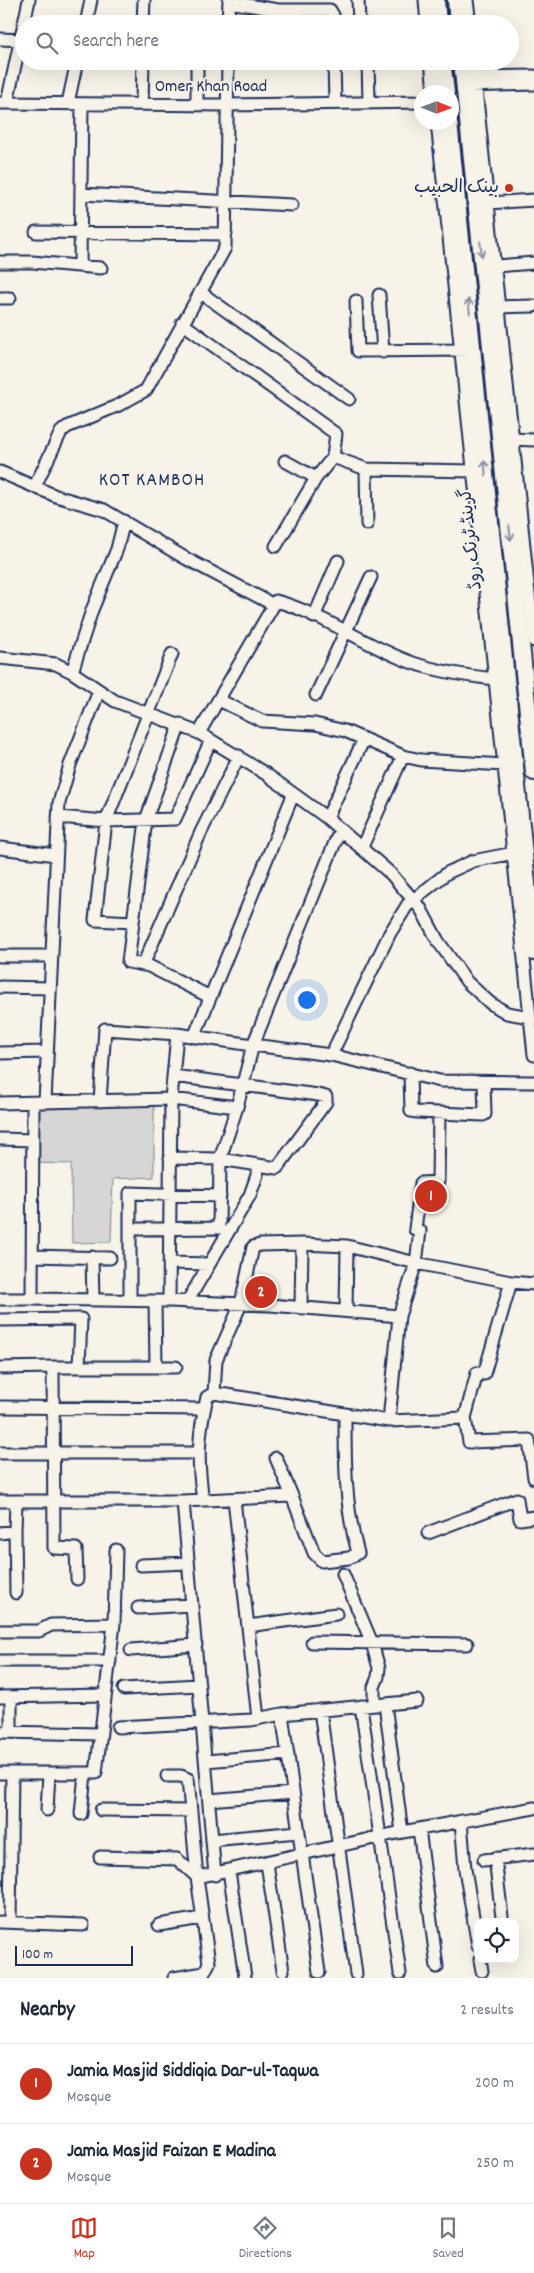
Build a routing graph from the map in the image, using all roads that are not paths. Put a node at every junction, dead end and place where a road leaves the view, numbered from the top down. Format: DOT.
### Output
graph roads {
  1 [pos="29,0"];
  2 [pos="91,0"];
  3 [pos="144,0"];
  4 [pos="358,0"];
  5 [pos="425,0"];
  6 [pos="436,0"];
  7 [pos="456,0"];
  8 [pos="467,0"];
  9 [pos="229,1"];
  10 [pos="26,15"];
  11 [pos="88,15"];
  12 [pos="143,15"];
  13 [pos="228,15"];
  14 [pos="333,15"];
  15 [pos="359,15"];
  16 [pos="426,15"];
  17 [pos="437,15"];
  18 [pos="457,15"];
  19 [pos="469,15"];
  20 [pos="0,39"];
  21 [pos="15,40"];
  22 [pos="15,63"];
  23 [pos="75,70"];
  24 [pos="143,70"];
  25 [pos="197,70"];
  26 [pos="228,70"];
  27 [pos="334,70"];
  28 [pos="368,70"];
  29 [pos="432,70"];
  30 [pos="443,70"];
  31 [pos="534,76"];
  32 [pos="468,77"];
  33 [pos="534,84"];
  34 [pos="433,85"];
  35 [pos="445,85"];
  36 [pos="369,102"];
  37 [pos="414,102"];
  38 [pos="3,103"];
  39 [pos="68,103"];
  40 [pos="335,103"];
  41 [pos="82,104"];
  42 [pos="142,104"];
  43 [pos="197,104"];
  44 [pos="227,105"];
  45 [pos="439,130"];
  46 [pos="450,130"];
  47 [pos="81,194"];
  48 [pos="226,200"];
  49 [pos="534,200"];
  50 [pos="488,203"];
  51 [pos="292,205"];
  52 [pos="36,232"];
  53 [pos="81,233"];
  54 [pos="226,234"];
  55 [pos="0,262"];
  56 [pos="534,263"];
  57 [pos="80,266"];
  58 [pos="496,266"];
  59 [pos="101,268"];
  60 [pos="200,292"];
  61 [pos="380,295"];
  62 [pos="356,301"];
  63 [pos="534,306"];
  64 [pos="493,307"];
  65 [pos="182,323"];
  66 [pos="468,350"];
  67 [pos="382,352"];
  68 [pos="494,372"];
  69 [pos="476,373"];
  70 [pos="472,397"];
  71 [pos="349,399"];
  72 [pos="512,439"];
  73 [pos="534,440"];
  74 [pos="333,457"];
  75 [pos="285,461"];
  76 [pos="366,469"];
  77 [pos="474,471"];
  78 [pos="0,472"];
  79 [pos="316,478"];
  80 [pos="35,486"];
  81 [pos="482,492"];
  82 [pos="124,521"];
  83 [pos="367,524"];
  84 [pos="276,546"];
  85 [pos="338,561"];
  86 [pos="372,577"];
  87 [pos="272,604"];
  88 [pos="314,617"];
  89 [pos="533,628"];
  90 [pos="347,630"];
  91 [pos="534,640"];
  92 [pos="172,654"];
  93 [pos="0,658"];
  94 [pos="72,672"];
  95 [pos="495,679"];
  96 [pos="98,692"];
  97 [pos="316,695"];
  98 [pos="219,700"];
  99 [pos="148,713"];
  100 [pos="180,724"];
  101 [pos="199,733"];
  102 [pos="364,739"];
  103 [pos="211,740"];
  104 [pos="239,756"];
  105 [pos="403,756"];
  106 [pos="504,765"];
  107 [pos="534,771"];
  108 [pos="293,795"];
  109 [pos="58,817"];
  110 [pos="327,818"];
  111 [pos="146,820"];
  112 [pos="106,821"];
  113 [pos="340,830"];
  114 [pos="362,847"];
  115 [pos="0,848"];
  116 [pos="56,855"];
  117 [pos="524,855"];
  118 [pos="413,900"];
  119 [pos="133,922"];
  120 [pos="534,952"];
  121 [pos="0,956"];
  122 [pos="51,956"];
  123 [pos="143,965"];
  124 [pos="0,987"];
  125 [pos="49,988"];
  126 [pos="210,997"];
  127 [pos="530,1017"];
  128 [pos="177,1034"];
  129 [pos="194,1037"];
  130 [pos="253,1045"];
  131 [pos="47,1052"];
  132 [pos="0,1053"];
  133 [pos="331,1055"];
  134 [pos="534,1055"];
  135 [pos="410,1073"];
  136 [pos="173,1076"];
  137 [pos="534,1082"];
  138 [pos="484,1083"];
  139 [pos="243,1085"];
  140 [pos="171,1099"];
  141 [pos="100,1101"];
  142 [pos="39,1102"];
  143 [pos="0,1103"];
  144 [pos="237,1107"];
  145 [pos="439,1113"];
  146 [pos="0,1140"];
  147 [pos="33,1140"];
  148 [pos="170,1158"];
  149 [pos="220,1160"];
  150 [pos="258,1165"];
  151 [pos="170,1194"];
  152 [pos="220,1196"];
  153 [pos="169,1228"];
  154 [pos="130,1229"];
  155 [pos="302,1244"];
  156 [pos="347,1246"];
  157 [pos="32,1256"];
  158 [pos="92,1257"];
  159 [pos="110,1258"];
  160 [pos="169,1263"];
  161 [pos="416,1263"];
  162 [pos="209,1264"];
  163 [pos="511,1282"];
  164 [pos="534,1284"];
  165 [pos="0,1299"];
  166 [pos="32,1299"];
  167 [pos="93,1300"];
  168 [pos="130,1300"];
  169 [pos="155,1301"];
  170 [pos="169,1301"];
  171 [pos="187,1302"];
  172 [pos="241,1304"];
  173 [pos="302,1308"];
  174 [pos="346,1311"];
  175 [pos="399,1316"];
  176 [pos="0,1320"];
  177 [pos="53,1367"];
  178 [pos="79,1367"];
  179 [pos="156,1367"];
  180 [pos="176,1367"];
  181 [pos="0,1368"];
  182 [pos="214,1393"];
  183 [pos="0,1407"];
  184 [pos="53,1407"];
  185 [pos="204,1409"];
  186 [pos="345,1414"];
  187 [pos="465,1418"];
  188 [pos="389,1421"];
  189 [pos="0,1453"];
  190 [pos="53,1453"];
  191 [pos="198,1453"];
  192 [pos="276,1458"];
  193 [pos="534,1478"];
  194 [pos="292,1496"];
  195 [pos="234,1499"];
  196 [pos="16,1500"];
  197 [pos="203,1500"];
  198 [pos="0,1501"];
  199 [pos="54,1501"];
  200 [pos="182,1501"];
  201 [pos="534,1517"];
  202 [pos="15,1531"];
  203 [pos="0,1533"];
  204 [pos="428,1533"];
  205 [pos="116,1550"];
  206 [pos="188,1563"];
  207 [pos="141,1565"];
  208 [pos="343,1574"];
  209 [pos="76,1579"];
  210 [pos="16,1593"];
  211 [pos="192,1605"];
  212 [pos="138,1608"];
  213 [pos="336,1614"];
  214 [pos="114,1624"];
  215 [pos="248,1626"];
  216 [pos="0,1631"];
  217 [pos="312,1642"];
  218 [pos="372,1643"];
  219 [pos="467,1644"];
  220 [pos="196,1645"];
  221 [pos="131,1650"];
  222 [pos="110,1660"];
  223 [pos="0,1661"];
  224 [pos="200,1685"];
  225 [pos="124,1689"];
  226 [pos="106,1695"];
  227 [pos="6,1697"];
  228 [pos="418,1701"];
  229 [pos="379,1705"];
  230 [pos="361,1706"];
  231 [pos="320,1710"];
  232 [pos="282,1714"];
  233 [pos="258,1718"];
  234 [pos="203,1722"];
  235 [pos="118,1726"];
  236 [pos="6,1732"];
  237 [pos="100,1734"];
  238 [pos="288,1754"];
  239 [pos="206,1761"];
  240 [pos="6,1773"];
  241 [pos="49,1774"];
  242 [pos="85,1774"];
  243 [pos="168,1776"];
  244 [pos="293,1793"];
  245 [pos="209,1800"];
  246 [pos="534,1808"];
  247 [pos="47,1810"];
  248 [pos="101,1810"];
  249 [pos="190,1811"];
  250 [pos="81,1814"];
  251 [pos="461,1821"];
  252 [pos="419,1829"];
  253 [pos="298,1832"];
  254 [pos="402,1832"];
  255 [pos="380,1837"];
  256 [pos="212,1840"];
  257 [pos="338,1846"];
  258 [pos="534,1854"];
  259 [pos="301,1855"];
  260 [pos="100,1856"];
  261 [pos="267,1862"];
  262 [pos="229,1871"];
  263 [pos="215,1874"];
  264 [pos="196,1877"];
  265 [pos="502,1917"];
  266 [pos="202,1918"];
  267 [pos="5,1922"];
  268 [pos="474,1923"];
  269 [pos="83,1925"];
  270 [pos="159,1925"];
  271 [pos="437,1967"];
  272 [pos="283,1971"];
  273 [pos="319,1972"];
  274 [pos="400,1973"];
  275 [pos="356,1974"];
  276 [pos="245,1977"];
  277 [pos="174,1978"];
  1 -- 10 [label="street"];
  2 -- 11 [label="street"];
  3 -- 12 [label="street"];
  4 -- 15 [label="street"];
  5 -- 16 [label="street"];
  6 -- 17 [label="highway"];
  7 -- 18 [label="highway"];
  8 -- 19 [label="street"];
  9 -- 13 [label="street"];
  9 -- 14 [label="street"];
  20 -- 21 [label="street"];
  22 -- 38 [label="street"];
  23 -- 39 [label="street"];
  24 -- 42 [label="street"];
  25 -- 43 [label="street"];
  26 -- 44 [label="street"];
  27 -- 40 [label="street"];
  28 -- 36 [label="street"];
  29 -- 34 [label="street"];
  30 -- 35 [label="highway"];
  31 -- 32 [label="street"];
  32 -- 33 [label="street"];
  32 -- 50 [label="street"];
  32 -- 64 [label="highway, one-way"];
  36 -- 37 [label="street, Omer Khan Road"];
  36 -- 40 [label="street, Omer Khan Road"];
  38 -- 39 [label="street, Omer Khan Road"];
  39 -- 41 [label="street, Omer Khan Road"];
  40 -- 44 [label="street, Omer Khan Road"];
  41 -- 42 [label="street, Omer Khan Road"];
  41 -- 47 [label="street"];
  42 -- 43 [label="street, Omer Khan Road"];
  43 -- 44 [label="street, Omer Khan Road"];
  44 -- 48 [label="street"];
  45 -- 66 [label="street"];
  66 -- 46 [label="highway, گرینڈ ٹرنک روڈ, one-way"];
  47 -- 48 [label="street"];
  47 -- 53 [label="street"];
  48 -- 51 [label="street"];
  48 -- 54 [label="street"];
  49 -- 50 [label="street"];
  50 -- 58 [label="street"];
  52 -- 53 [label="street"];
  53 -- 54 [label="street"];
  53 -- 57 [label="street"];
  54 -- 60 [label="street"];
  55 -- 57 [label="street"];
  56 -- 58 [label="street"];
  57 -- 59 [label="street"];
  58 -- 64 [label="street"];
  60 -- 65 [label="street"];
  60 -- 71 [label="street"];
  61 -- 67 [label="street"];
  62 -- 67 [label="street"];
  63 -- 64 [label="street"];
  64 -- 68 [label="highway"];
  64 -- 72 [label="street"];
  65 -- 74 [label="street"];
  65 -- 80 [label="street"];
  66 -- 67 [label="street"];
  66 -- 69 [label="highway, گرینڈ ٹرنک روڈ"];
  66 -- 70 [label="street"];
  68 -- 69 [label="highway"];
  68 -- 107 [label="highway, one-way"];
  69 -- 70 [label="highway, گرینڈ ٹرنک روڈ"];
  70 -- 77 [label="street"];
  81 -- 70 [label="highway, گرینڈ ٹرنک روڈ, one-way"];
  72 -- 73 [label="street"];
  72 -- 89 [label="street"];
  74 -- 76 [label="street"];
  74 -- 79 [label="street"];
  75 -- 79 [label="street"];
  76 -- 77 [label="street"];
  76 -- 83 [label="street"];
  77 -- 81 [label="street"];
  78 -- 80 [label="street"];
  79 -- 84 [label="street"];
  80 -- 82 [label="street"];
  81 -- 95 [label="street"];
  81 -- 117 [label="highway, گرینڈ ٹرنک روڈ"];
  82 -- 87 [label="street"];
  82 -- 94 [label="street"];
  85 -- 88 [label="street"];
  86 -- 90 [label="street"];
  87 -- 88 [label="street"];
  87 -- 98 [label="street"];
  88 -- 90 [label="street"];
  89 -- 91 [label="street"];
  90 -- 95 [label="street"];
  90 -- 97 [label="street"];
  92 -- 99 [label="street"];
  93 -- 94 [label="street"];
  94 -- 96 [label="street"];
  95 -- 106 [label="street"];
  96 -- 99 [label="street"];
  96 -- 109 [label="street"];
  98 -- 101 [label="street"];
  98 -- 102 [label="street"];
  99 -- 100 [label="street"];
  99 -- 112 [label="street"];
  100 -- 101 [label="street"];
  100 -- 111 [label="street"];
  101 -- 103 [label="street"];
  102 -- 105 [label="street"];
  102 -- 110 [label="street"];
  103 -- 104 [label="street"];
  103 -- 111 [label="street"];
  104 -- 108 [label="street"];
  104 -- 123 [label="street"];
  105 -- 106 [label="street"];
  105 -- 114 [label="street"];
  106 -- 117 [label="street"];
  108 -- 110 [label="street"];
  108 -- 126 [label="street"];
  109 -- 112 [label="street"];
  109 -- 116 [label="street"];
  110 -- 113 [label="street"];
  111 -- 112 [label="street"];
  111 -- 119 [label="street"];
  112 -- 119 [label="street"];
  113 -- 114 [label="street"];
  113 -- 130 [label="street"];
  114 -- 118 [label="street"];
  115 -- 116 [label="street"];
  116 -- 122 [label="street"];
  117 -- 118 [label="street"];
  117 -- 120 [label="highway, گرینڈ ٹرنک روڈ"];
  117 -- 127 [label="street"];
  118 -- 127 [label="street"];
  118 -- 133 [label="street"];
  119 -- 123 [label="street"];
  121 -- 122 [label="street"];
  122 -- 125 [label="street"];
  123 -- 126 [label="street"];
  124 -- 125 [label="street"];
  125 -- 131 [label="street"];
  126 -- 129 [label="street"];
  127 -- 134 [label="street"];
  128 -- 129 [label="street"];
  128 -- 136 [label="street"];
  128 -- 141 [label="street"];
  129 -- 130 [label="street"];
  130 -- 133 [label="street"];
  130 -- 139 [label="street"];
  131 -- 132 [label="street"];
  131 -- 142 [label="street"];
  133 -- 135 [label="street"];
  135 -- 138 [label="street"];
  135 -- 145 [label="street"];
  136 -- 139 [label="street"];
  136 -- 140 [label="street"];
  137 -- 138 [label="street"];
  138 -- 145 [label="street"];
  139 -- 144 [label="street"];
  139 -- 150 [label="street"];
  140 -- 141 [label="street"];
  140 -- 144 [label="street"];
  140 -- 148 [label="street"];
  141 -- 142 [label="street"];
  142 -- 143 [label="street"];
  142 -- 147 [label="street"];
  144 -- 149 [label="street"];
  145 -- 161 [label="street"];
  146 -- 147 [label="street"];
  147 -- 157 [label="street"];
  148 -- 149 [label="street"];
  148 -- 151 [label="street"];
  149 -- 150 [label="street"];
  149 -- 152 [label="street"];
  150 -- 162 [label="street"];
  151 -- 152 [label="street"];
  151 -- 153 [label="street"];
  151 -- 154 [label="street"];
  152 -- 153 [label="street"];
  153 -- 154 [label="street"];
  153 -- 160 [label="street"];
  154 -- 168 [label="street"];
  155 -- 156 [label="street"];
  155 -- 172 [label="street"];
  155 -- 173 [label="street"];
  156 -- 161 [label="street"];
  156 -- 174 [label="street"];
  157 -- 158 [label="street"];
  157 -- 166 [label="street"];
  158 -- 159 [label="street"];
  158 -- 167 [label="street"];
  160 -- 162 [label="street"];
  160 -- 170 [label="street"];
  161 -- 163 [label="street"];
  161 -- 175 [label="street"];
  162 -- 171 [label="street"];
  163 -- 164 [label="street"];
  163 -- 187 [label="street"];
  165 -- 166 [label="street"];
  166 -- 167 [label="street"];
  167 -- 168 [label="street"];
  168 -- 169 [label="street"];
  169 -- 170 [label="street"];
  169 -- 179 [label="street"];
  170 -- 171 [label="street"];
  171 -- 172 [label="street"];
  172 -- 173 [label="street"];
  172 -- 182 [label="street"];
  173 -- 174 [label="street"];
  174 -- 175 [label="street"];
  175 -- 188 [label="street"];
  176 -- 178 [label="street"];
  177 -- 178 [label="street"];
  177 -- 181 [label="street"];
  177 -- 184 [label="street"];
  178 -- 179 [label="street"];
  179 -- 180 [label="street"];
  182 -- 185 [label="street"];
  182 -- 186 [label="street"];
  183 -- 184 [label="street"];
  184 -- 185 [label="street"];
  184 -- 190 [label="street"];
  185 -- 191 [label="street"];
  186 -- 188 [label="street"];
  186 -- 194 [label="street"];
  187 -- 188 [label="street"];
  187 -- 193 [label="street"];
  189 -- 190 [label="street"];
  190 -- 191 [label="street"];
  190 -- 199 [label="street"];
  191 -- 197 [label="street"];
  192 -- 194 [label="street"];
  194 -- 195 [label="street"];
  195 -- 197 [label="street"];
  195 -- 215 [label="street"];
  196 -- 198 [label="street"];
  196 -- 199 [label="street"];
  196 -- 202 [label="street"];
  197 -- 200 [label="street"];
  199 -- 200 [label="street"];
  199 -- 209 [label="street"];
  200 -- 206 [label="street"];
  201 -- 204 [label="street"];
  202 -- 203 [label="street"];
  202 -- 210 [label="street"];
  205 -- 214 [label="street"];
  206 -- 207 [label="street"];
  206 -- 211 [label="street"];
  208 -- 218 [label="street"];
  211 -- 212 [label="street"];
  211 -- 220 [label="street"];
  213 -- 215 [label="street"];
  214 -- 216 [label="street"];
  214 -- 222 [label="street"];
  215 -- 233 [label="street"];
  217 -- 218 [label="street"];
  218 -- 219 [label="street"];
  218 -- 229 [label="street"];
  220 -- 221 [label="street"];
  220 -- 224 [label="street"];
  222 -- 223 [label="street"];
  222 -- 226 [label="street"];
  224 -- 225 [label="street"];
  224 -- 234 [label="street"];
  226 -- 227 [label="street"];
  226 -- 237 [label="street"];
  227 -- 236 [label="street"];
  228 -- 229 [label="street"];
  229 -- 230 [label="street"];
  229 -- 254 [label="street"];
  230 -- 231 [label="street"];
  230 -- 255 [label="street"];
  231 -- 232 [label="street"];
  231 -- 257 [label="street"];
  232 -- 233 [label="street"];
  232 -- 238 [label="street"];
  233 -- 234 [label="street"];
  234 -- 235 [label="street"];
  234 -- 239 [label="street"];
  236 -- 237 [label="street"];
  237 -- 242 [label="street"];
  238 -- 239 [label="street"];
  238 -- 244 [label="street"];
  239 -- 245 [label="street"];
  240 -- 241 [label="street"];
  240 -- 267 [label="street"];
  241 -- 242 [label="street"];
  241 -- 247 [label="street"];
  242 -- 250 [label="street"];
  243 -- 249 [label="street"];
  244 -- 245 [label="street"];
  244 -- 253 [label="street"];
  245 -- 256 [label="street"];
  246 -- 251 [label="street"];
  248 -- 249 [label="street"];
  249 -- 264 [label="street"];
  251 -- 252 [label="street"];
  251 -- 268 [label="street"];
  252 -- 254 [label="street"];
  252 -- 271 [label="street"];
  253 -- 256 [label="street"];
  253 -- 259 [label="street"];
  254 -- 255 [label="street"];
  255 -- 257 [label="street"];
  255 -- 274 [label="street"];
  256 -- 263 [label="street"];
  257 -- 259 [label="street"];
  257 -- 275 [label="street"];
  258 -- 265 [label="street"];
  259 -- 261 [label="street"];
  259 -- 273 [label="street"];
  260 -- 264 [label="street"];
  261 -- 262 [label="street"];
  261 -- 272 [label="street"];
  262 -- 263 [label="street"];
  262 -- 276 [label="street"];
  263 -- 264 [label="street"];
  264 -- 266 [label="street"];
  266 -- 270 [label="street"];
  266 -- 277 [label="street"];
  267 -- 269 [label="street"];
}
